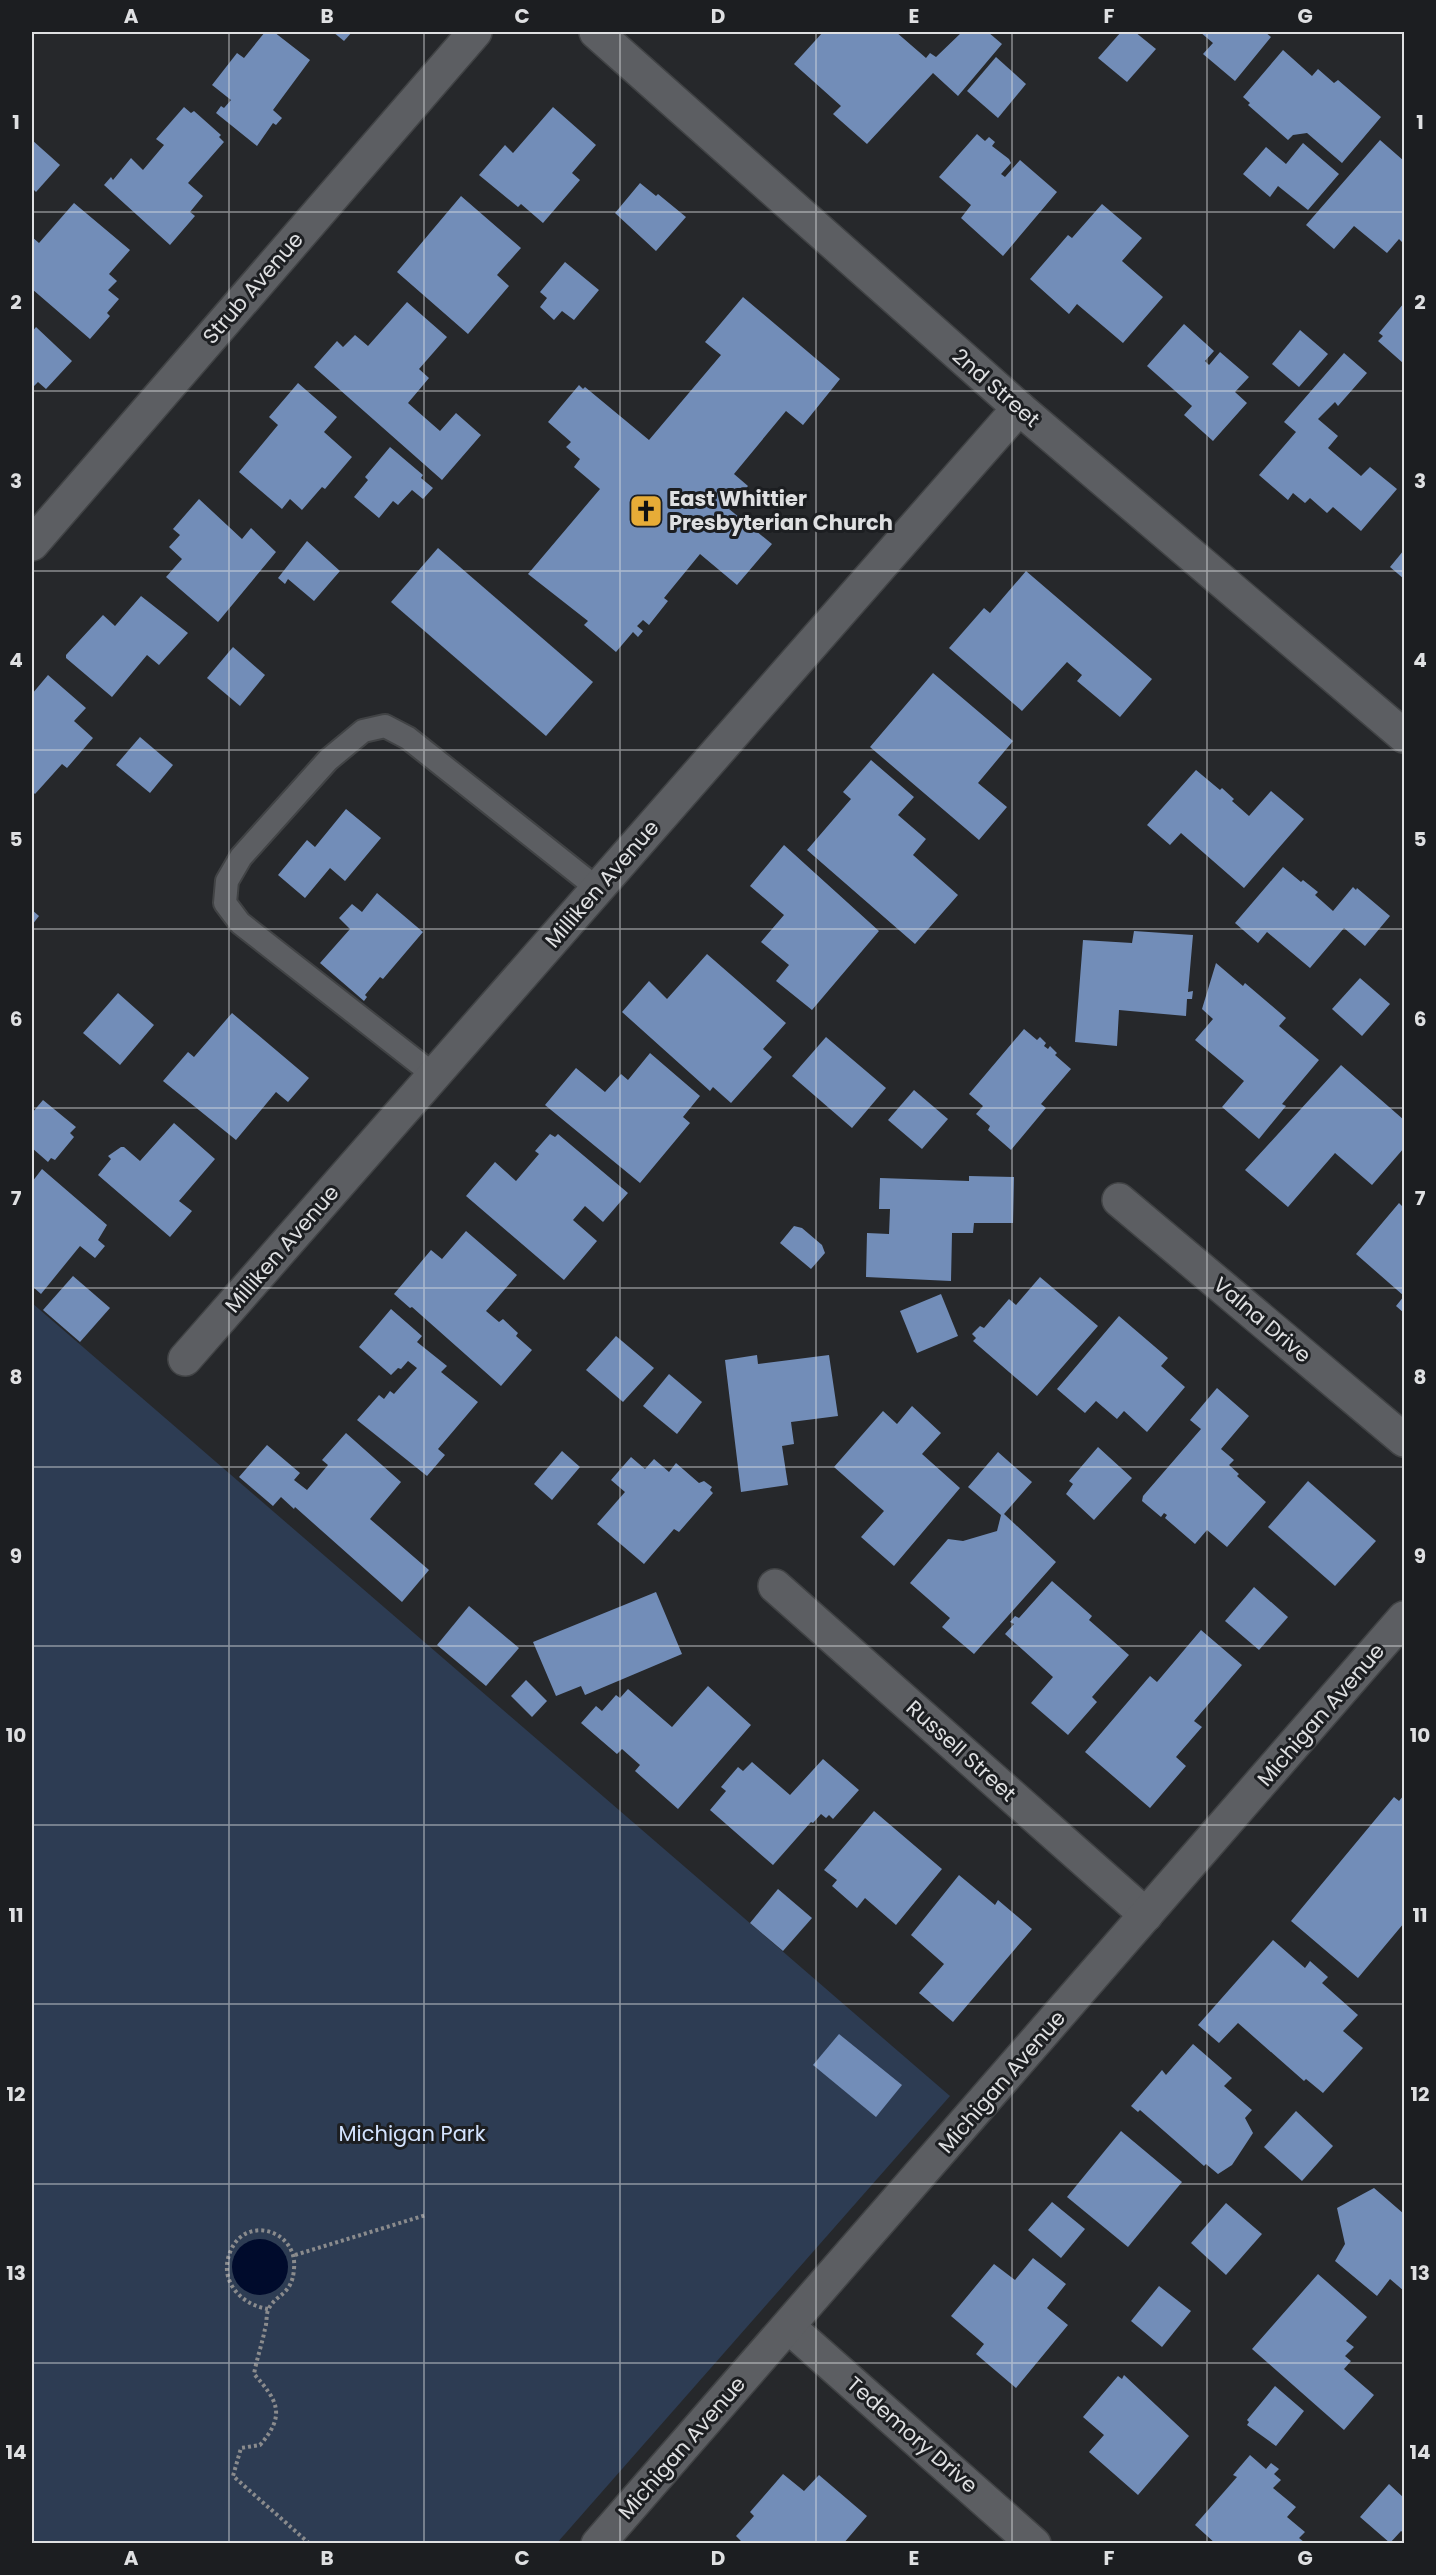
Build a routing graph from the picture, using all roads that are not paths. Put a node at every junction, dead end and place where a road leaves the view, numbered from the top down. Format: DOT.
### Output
graph roads {
  1 [pos="475,32"];
  2 [pos="596,32"];
  3 [pos="1019,408"];
  4 [pos="32,544"];
  5 [pos="1404,736"];
  6 [pos="598,889"];
  7 [pos="434,1075"];
  8 [pos="1119,1200"];
  9 [pos="185,1359"];
  10 [pos="1404,1440"];
  11 [pos="775,1586"];
  12 [pos="1400,1632"];
  13 [pos="1146,1915"];
  14 [pos="789,2327"];
  15 [pos="598,2544"];
  16 [pos="1035,2544"];
  1 -- 4 [label="street, Strub Avenue"];
  2 -- 3 [label="street, 2nd Street"];
  3 -- 5 [label="street, 2nd Street"];
  3 -- 6 [label="street, Milliken Avenue"];
  6 -- 7 [label="street, Milliken Avenue"];
  6 -- 7 [label="lane"];
  7 -- 9 [label="street, Milliken Avenue"];
  8 -- 10 [label="street, Valna Drive"];
  11 -- 13 [label="street, Russell Street"];
  12 -- 13 [label="street, Michigan Avenue"];
  13 -- 14 [label="street, Michigan Avenue"];
  14 -- 15 [label="street, Michigan Avenue"];
  14 -- 16 [label="street, Tedemory Drive"];
}
